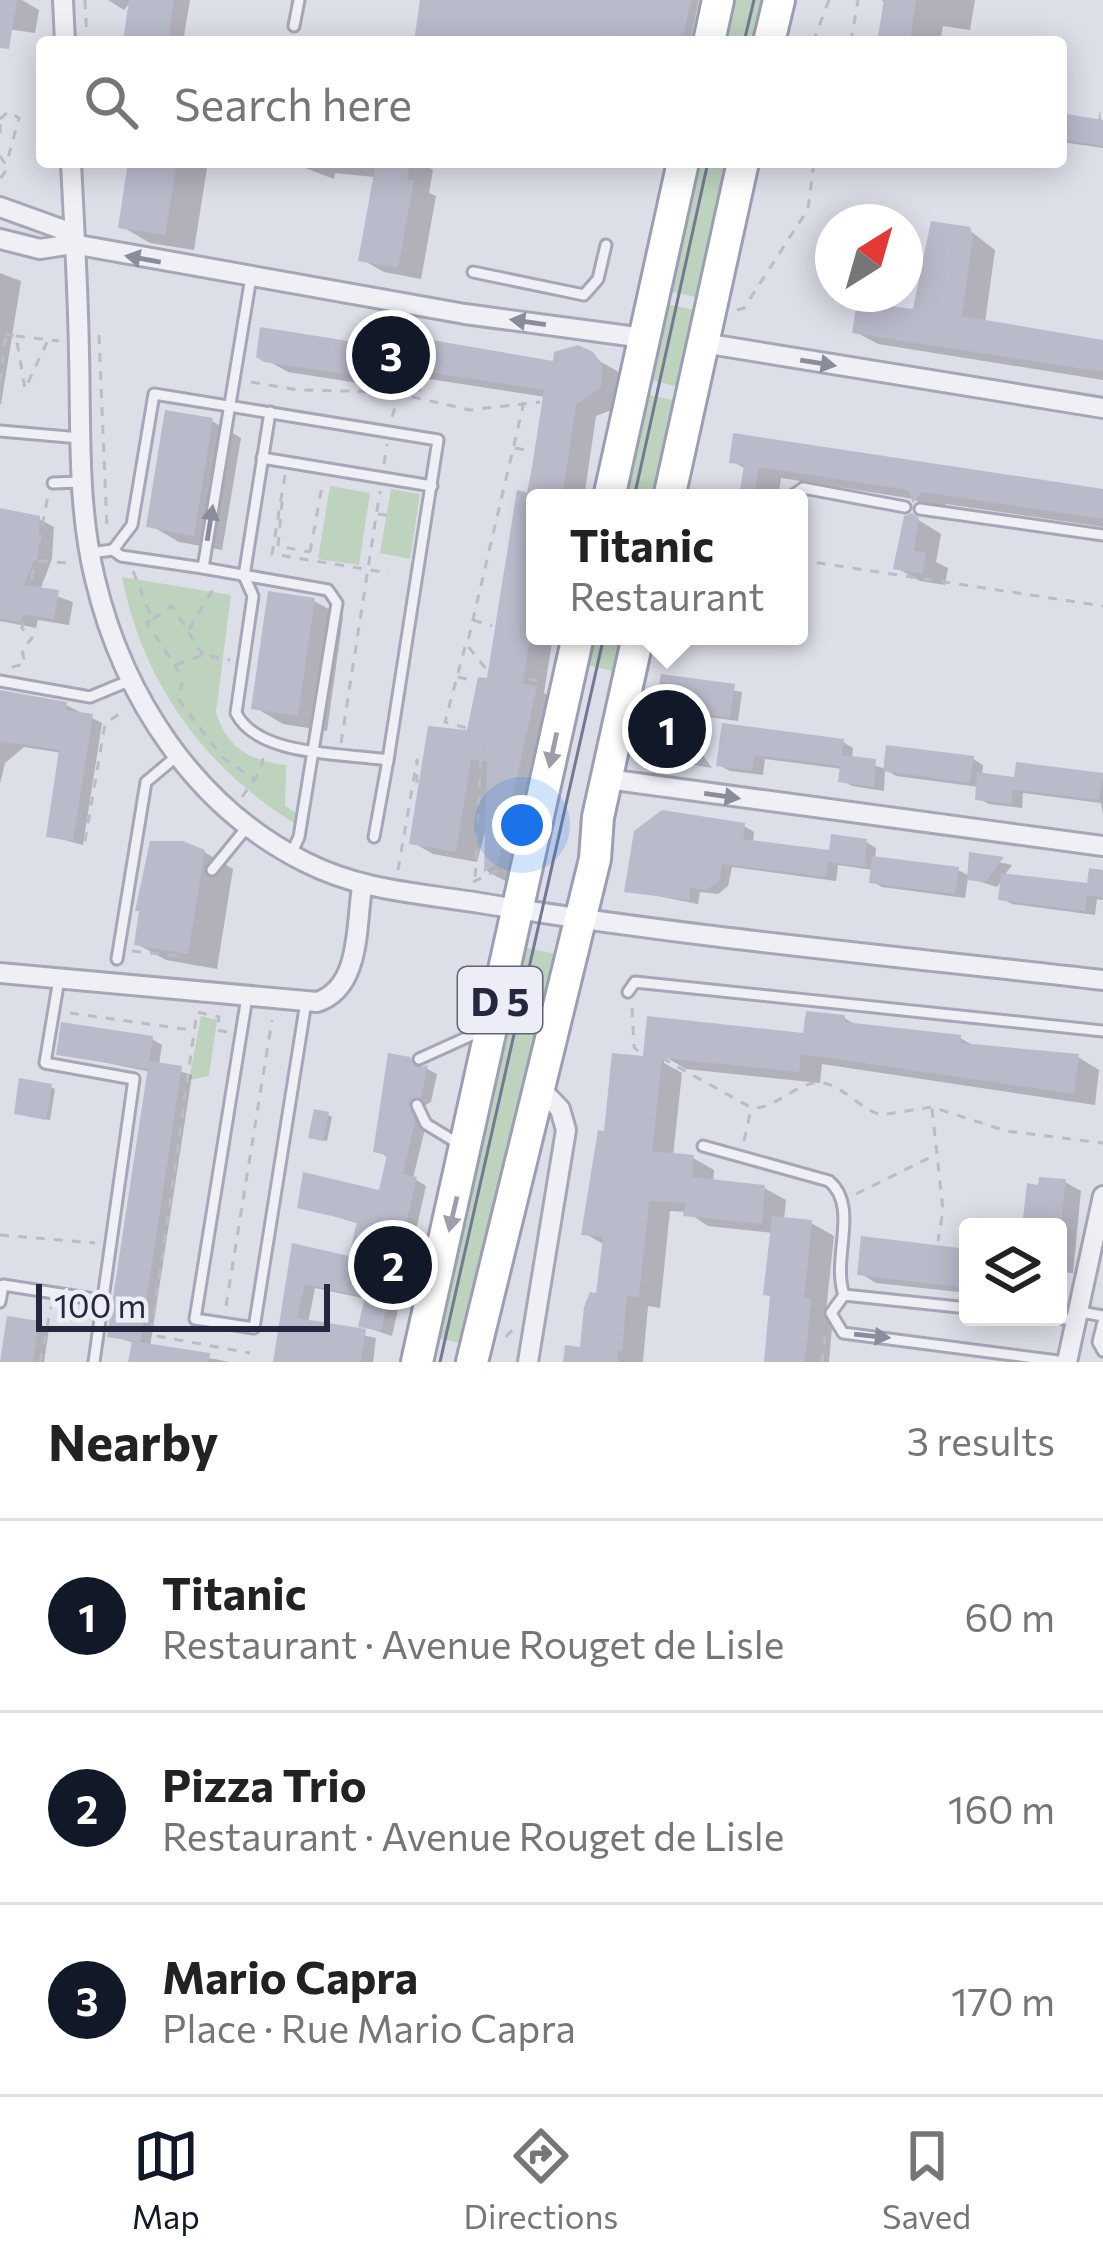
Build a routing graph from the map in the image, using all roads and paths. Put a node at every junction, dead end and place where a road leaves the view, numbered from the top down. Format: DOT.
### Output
graph roads {
  1 [pos="63,0"];
  2 [pos="85,0"];
  3 [pos="298,0"];
  4 [pos="718,0"];
  5 [pos="778,0"];
  6 [pos="830,0"];
  7 [pos="858,0"];
  8 [pos="294,26"];
  9 [pos="65,36"];
  10 [pos="87,36"];
  11 [pos="710,36"];
  12 [pos="770,36"];
  13 [pos="815,36"];
  14 [pos="852,36"];
  15 [pos="0,121"];
  16 [pos="0,141"];
  17 [pos="0,156"];
  18 [pos="7,162"];
  19 [pos="71,168"];
  20 [pos="682,168"];
  21 [pos="742,168"];
  22 [pos="813,168"];
  23 [pos="0,179"];
  24 [pos="0,208"];
  25 [pos="0,239"];
  26 [pos="73,244"];
  27 [pos="606,245"];
  28 [pos="473,272"];
  29 [pos="251,277"];
  30 [pos="711,306"];
  31 [pos="98,316"];
  32 [pos="16,336"];
  33 [pos="644,338"];
  34 [pos="703,344"];
  35 [pos="406,374"];
  36 [pos="232,379"];
  37 [pos="0,382"];
  38 [pos="299,390"];
  39 [pos="402,394"];
  40 [pos="524,402"];
  41 [pos="540,402"];
  42 [pos="228,404"];
  43 [pos="1103,408"];
  44 [pos="270,412"];
  45 [pos="295,416"];
  46 [pos="0,431"];
  47 [pos="389,432"];
  48 [pos="80,437"];
  49 [pos="514,447"];
  50 [pos="530,451"];
  51 [pos="262,458"];
  52 [pos="286,462"];
  53 [pos="382,478"];
  54 [pos="81,482"];
  55 [pos="51,483"];
  56 [pos="432,486"];
  57 [pos="611,489"];
  58 [pos="671,489"];
  59 [pos="802,489"];
  60 [pos="280,501"];
  61 [pos="905,507"];
  62 [pos="920,509"];
  63 [pos="376,514"];
  64 [pos="392,516"];
  65 [pos="495,527"];
  66 [pos="1103,535"];
  67 [pos="505,537"];
  68 [pos="103,551"];
  69 [pos="133,558"];
  70 [pos="310,560"];
  71 [pos="37,561"];
  72 [pos="808,561"];
  73 [pos="69,563"];
  74 [pos="203,568"];
  75 [pos="368,569"];
  76 [pos="217,570"];
  77 [pos="389,573"];
  78 [pos="244,576"];
  79 [pos="1103,606"];
  80 [pos="152,620"];
  81 [pos="472,620"];
  82 [pos="492,626"];
  83 [pos="188,630"];
  84 [pos="467,645"];
  85 [pos="576,645"];
  86 [pos="636,645"];
  87 [pos="203,656"];
  88 [pos="223,659"];
  89 [pos="174,665"];
  90 [pos="4,666"];
  91 [pos="456,676"];
  92 [pos="131,680"];
  93 [pos="0,681"];
  94 [pos="476,681"];
  95 [pos="566,689"];
  96 [pos="179,700"];
  97 [pos="168,706"];
  98 [pos="122,711"];
  99 [pos="314,749"];
  100 [pos="340,753"];
  101 [pos="177,756"];
  102 [pos="262,760"];
  103 [pos="388,760"];
  104 [pos="255,779"];
  105 [pos="607,779"];
  106 [pos="229,788"];
  107 [pos="417,791"];
  108 [pos="248,826"];
  109 [pos="374,838"];
  110 [pos="86,841"];
  111 [pos="1103,846"];
  112 [pos="291,854"];
  113 [pos="382,868"];
  114 [pos="212,870"];
  115 [pos="398,871"];
  116 [pos="407,872"];
  117 [pos="527,872"];
  118 [pos="453,879"];
  119 [pos="476,882"];
  120 [pos="362,887"];
  121 [pos="519,910"];
  122 [pos="580,922"];
  123 [pos="125,947"];
  124 [pos="186,957"];
  125 [pos="117,958"];
  126 [pos="0,974"];
  127 [pos="59,979"];
  128 [pos="1103,980"];
  129 [pos="628,992"];
  130 [pos="247,997"];
  131 [pos="306,1002"];
  132 [pos="56,1011"];
  133 [pos="274,1012"];
  134 [pos="494,1027"];
  135 [pos="194,1030"];
  136 [pos="1103,1031"];
  137 [pos="241,1035"];
  138 [pos="643,1056"];
  139 [pos="662,1058"];
  140 [pos="419,1059"];
  141 [pos="537,1085"];
  142 [pos="417,1105"];
  143 [pos="932,1107"];
  144 [pos="752,1108"];
  145 [pos="1103,1143"];
  146 [pos="703,1146"];
  147 [pos="469,1147"];
  148 [pos="934,1156"];
  149 [pos="740,1158"];
  150 [pos="1103,1196"];
  151 [pos="844,1201"];
  152 [pos="0,1235"];
  153 [pos="938,1240"];
  154 [pos="109,1245"];
  155 [pos="1095,1264"];
  156 [pos="54,1293"];
  157 [pos="844,1294"];
  158 [pos="100,1300"];
  159 [pos="0,1302"];
  160 [pos="959,1307"];
  161 [pos="1075,1315"];
  162 [pos="1067,1316"];
  163 [pos="1103,1319"];
  164 [pos="223,1323"];
  165 [pos="836,1328"];
  166 [pos="1103,1351"];
  167 [pos="250,1353"];
  168 [pos="40,1362"];
  169 [pos="94,1362"];
  170 [pos="417,1362"];
  171 [pos="472,1362"];
  172 [pos="528,1362"];
  173 [pos="822,1362"];
  174 [pos="1066,1362"];
  1 -- 9 [label="street"];
  2 -- 10 [label="path"];
  3 -- 8 [label="lane"];
  4 -- 11 [label="main road"];
  5 -- 12 [label="main road"];
  6 -- 13 [label="path"];
  7 -- 14 [label="path"];
  15 -- 16 [label="path"];
  15 -- 18 [label="path"];
  17 -- 18 [label="path"];
  18 -- 23 [label="path"];
  19 -- 26 [label="street"];
  20 -- 33 [label="main road"];
  21 -- 30 [label="main road"];
  22 -- 30 [label="path"];
  24 -- 26 [label="street"];
  25 -- 26 [label="street"];
  29 -- 26 [label="street, one-way"];
  26 -- 48 [label="street"];
  27 -- 28 [label="lane"];
  33 -- 29 [label="street, one-way"];
  29 -- 36 [label="lane"];
  30 -- 34 [label="main road"];
  31 -- 68 [label="path"];
  32 -- 32 [label="path"];
  32 -- 37 [label="path"];
  33 -- 57 [label="main road"];
  34 -- 43 [label="street, one-way"];
  34 -- 58 [label="main road"];
  35 -- 39 [label="path"];
  36 -- 38 [label="path"];
  36 -- 42 [label="lane"];
  38 -- 39 [label="path"];
  38 -- 45 [label="path"];
  39 -- 40 [label="path"];
  39 -- 47 [label="path"];
  40 -- 41 [label="path"];
  40 -- 49 [label="path"];
  42 -- 44 [label="lane"];
  42 -- 68 [label="lane"];
  74 -- 42 [label="lane, one-way"];
  44 -- 45 [label="lane"];
  44 -- 51 [label="lane"];
  45 -- 47 [label="lane"];
  46 -- 48 [label="lane"];
  47 -- 53 [label="path"];
  47 -- 56 [label="lane"];
  48 -- 54 [label="street"];
  49 -- 50 [label="path"];
  49 -- 65 [label="path"];
  51 -- 52 [label="lane"];
  51 -- 78 [label="lane"];
  52 -- 53 [label="lane"];
  52 -- 60 [label="path"];
  53 -- 56 [label="lane"];
  53 -- 63 [label="path"];
  54 -- 55 [label="lane"];
  54 -- 68 [label="street"];
  55 -- 71 [label="path"];
  56 -- 103 [label="lane"];
  59 -- 61 [label="lane"];
  60 -- 70 [label="path"];
  60 -- 70 [label="path"];
  62 -- 66 [label="lane"];
  63 -- 64 [label="path"];
  63 -- 75 [label="path"];
  65 -- 67 [label="path"];
  65 -- 81 [label="path"];
  68 -- 69 [label="lane"];
  68 -- 92 [label="street"];
  69 -- 74 [label="lane"];
  69 -- 80 [label="path"];
  70 -- 75 [label="path"];
  71 -- 73 [label="path"];
  71 -- 90 [label="path"];
  72 -- 79 [label="path"];
  74 -- 76 [label="lane"];
  75 -- 77 [label="path"];
  75 -- 100 [label="path"];
  76 -- 78 [label="lane"];
  76 -- 83 [label="path"];
  78 -- 99 [label="lane"];
  78 -- 99 [label="lane"];
  80 -- 83 [label="path"];
  80 -- 89 [label="path"];
  81 -- 82 [label="path"];
  81 -- 84 [label="path"];
  83 -- 87 [label="path"];
  84 -- 91 [label="path"];
  84 -- 95 [label="path"];
  85 -- 95 [label="main road, D 5"];
  86 -- 105 [label="main road, D 5"];
  87 -- 88 [label="path"];
  87 -- 89 [label="path"];
  89 -- 96 [label="path"];
  91 -- 94 [label="path"];
  91 -- 119 [label="path"];
  92 -- 93 [label="lane"];
  92 -- 101 [label="street"];
  95 -- 117 [label="main road, D 5, one-way"];
  96 -- 97 [label="path"];
  96 -- 104 [label="path"];
  98 -- 110 [label="path"];
  99 -- 100 [label="lane"];
  99 -- 112 [label="lane"];
  100 -- 103 [label="lane"];
  101 -- 108 [label="street"];
  101 -- 125 [label="lane"];
  102 -- 104 [label="path"];
  103 -- 109 [label="lane"];
  104 -- 106 [label="path"];
  105 -- 111 [label="street, one-way"];
  105 -- 122 [label="main road, D 5"];
  107 -- 115 [label="path"];
  108 -- 112 [label="street"];
  108 -- 114 [label="lane"];
  112 -- 120 [label="street"];
  113 -- 115 [label="path"];
  115 -- 116 [label="path"];
  117 -- 119 [label="path"];
  117 -- 121 [label="main road, D 5"];
  118 -- 119 [label="path"];
  120 -- 121 [label="street"];
  120 -- 131 [label="street"];
  121 -- 122 [label="street"];
  121 -- 134 [label="main road, D 5"];
  122 -- 128 [label="street"];
  122 -- 141 [label="main road, D 5"];
  123 -- 124 [label="path"];
  126 -- 127 [label="street"];
  127 -- 130 [label="street"];
  127 -- 132 [label="lane"];
  129 -- 136 [label="lane"];
  129 -- 138 [label="path"];
  130 -- 131 [label="street"];
  130 -- 137 [label="lane"];
  131 -- 164 [label="lane"];
  132 -- 135 [label="path"];
  132 -- 154 [label="lane"];
  133 -- 164 [label="path"];
  134 -- 140 [label="lane"];
  134 -- 147 [label="main road, D 5"];
  135 -- 137 [label="path"];
  135 -- 167 [label="path"];
  137 -- 164 [label="lane"];
  139 -- 144 [label="path"];
  141 -- 171 [label="main road, D 5"];
  141 -- 172 [label="street"];
  142 -- 147 [label="lane"];
  143 -- 144 [label="path"];
  143 -- 145 [label="path"];
  143 -- 148 [label="path"];
  144 -- 149 [label="path"];
  146 -- 149 [label="lane"];
  147 -- 170 [label="main road, D 5, one-way"];
  148 -- 151 [label="path"];
  148 -- 153 [label="path"];
  149 -- 151 [label="lane"];
  150 -- 155 [label="street"];
  151 -- 157 [label="lane"];
  152 -- 154 [label="path"];
  154 -- 158 [label="lane"];
  155 -- 161 [label="street"];
  156 -- 158 [label="lane"];
  156 -- 159 [label="lane"];
  156 -- 168 [label="path"];
  157 -- 160 [label="lane"];
  157 -- 165 [label="lane"];
  158 -- 169 [label="lane"];
  161 -- 162 [label="lane"];
  161 -- 163 [label="lane"];
  161 -- 174 [label="street"];
  163 -- 166 [label="lane"];
  165 -- 173 [label="path"];
  165 -- 174 [label="lane, one-way"];
}
